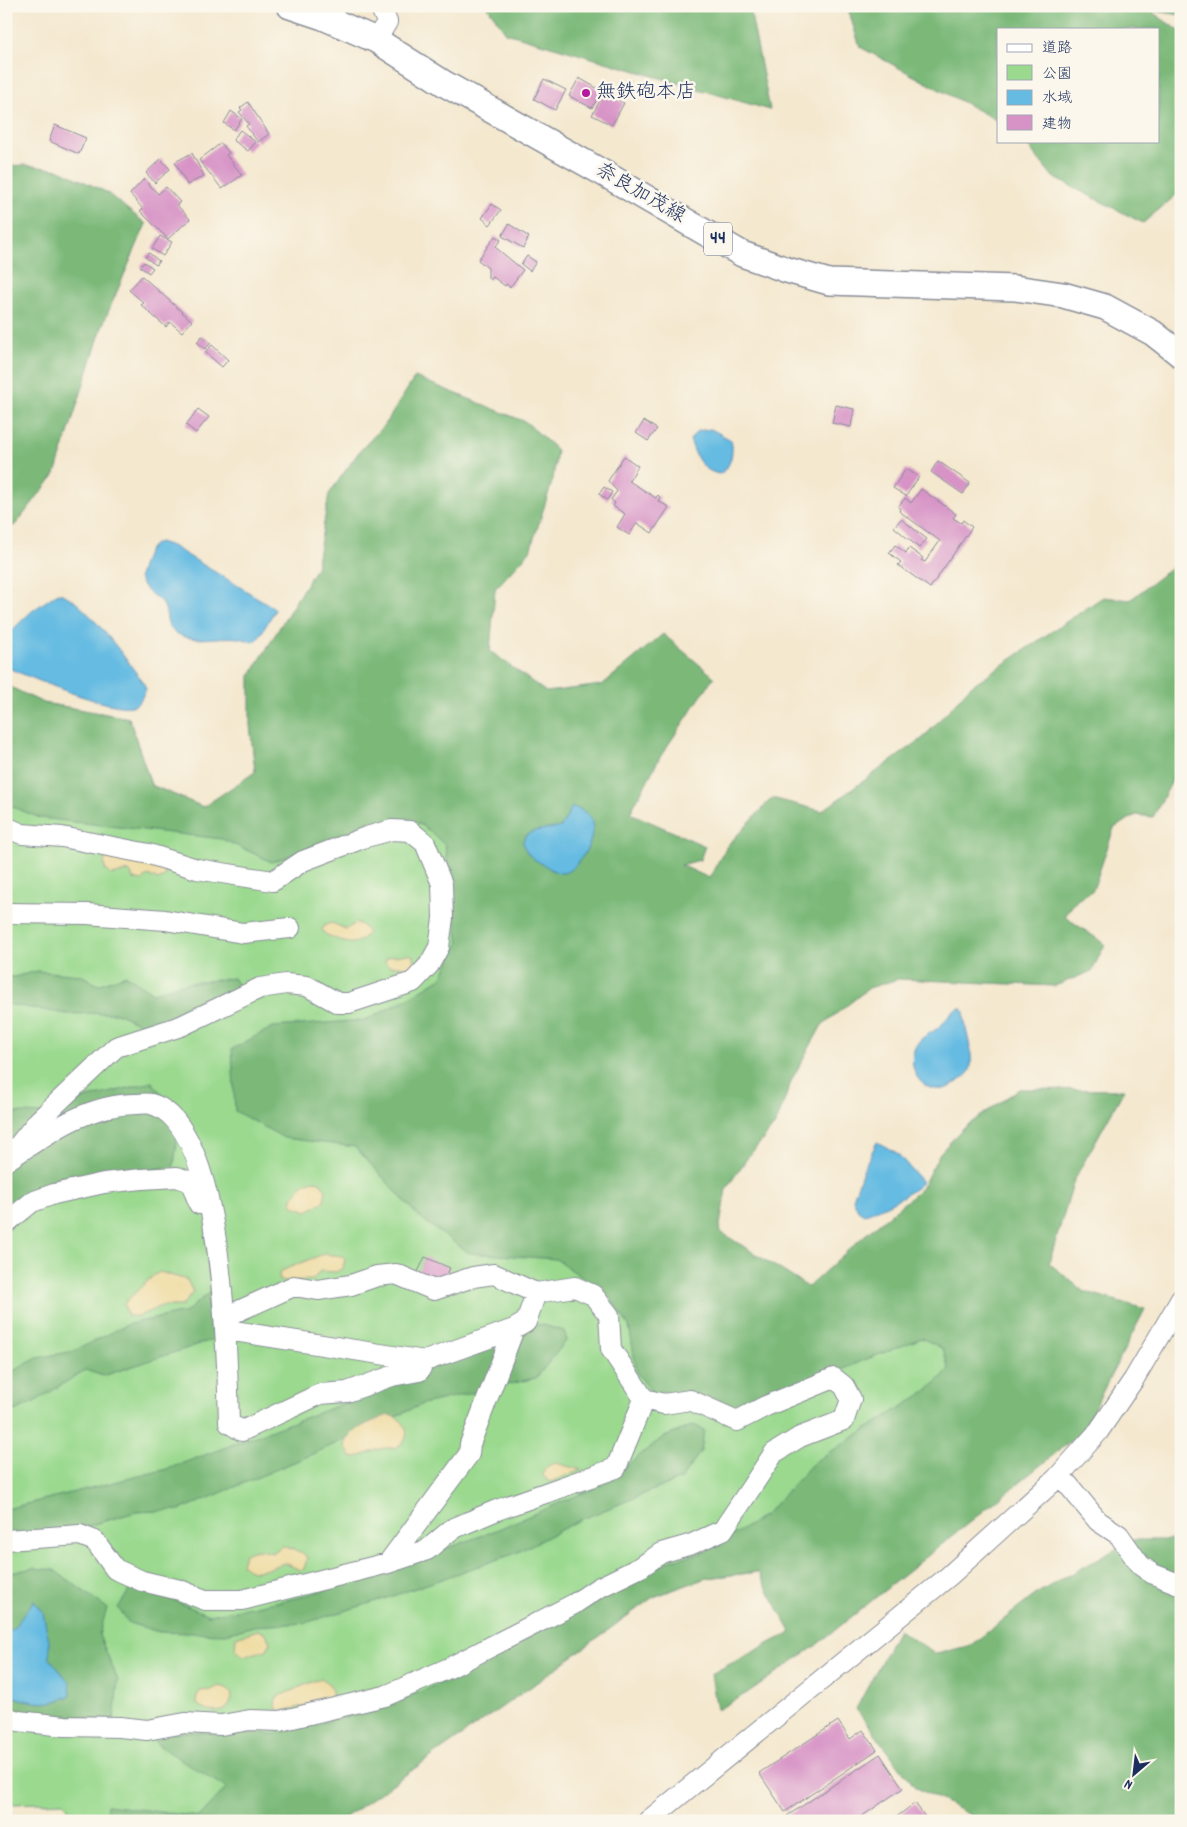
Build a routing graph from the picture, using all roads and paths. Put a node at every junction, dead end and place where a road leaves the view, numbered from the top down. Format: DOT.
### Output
graph roads {
  1 [pos="290,6"];
  2 [pos="380,6"];
  3 [pos="376,40"];
  4 [pos="1181,354"];
  5 [pos="6,827"];
  6 [pos="6,913"];
  7 [pos="290,928"];
  8 [pos="6,1161"];
  9 [pos="6,1223"];
  10 [pos="219,1268"];
  11 [pos="536,1293"];
  12 [pos="1181,1299"];
  13 [pos="226,1323"];
  14 [pos="514,1329"];
  15 [pos="425,1361"];
  16 [pos="644,1399"];
  17 [pos="1060,1475"];
  18 [pos="6,1540"];
  19 [pos="388,1563"];
  20 [pos="1181,1585"];
  21 [pos="6,1717"];
  22 [pos="648,1821"];
  1 -- 3 [label="main road, 奈良加茂線 / 44"];
  2 -- 3 [label="street"];
  3 -- 4 [label="main road, 奈良加茂線 / 44"];
  5 -- 8 [label="street"];
  6 -- 7 [label="street"];
  8 -- 10 [label="street"];
  9 -- 10 [label="street"];
  10 -- 13 [label="street"];
  11 -- 13 [label="street"];
  11 -- 14 [label="street"];
  11 -- 16 [label="street"];
  12 -- 17 [label="street"];
  13 -- 15 [label="street"];
  13 -- 15 [label="street"];
  14 -- 15 [label="street"];
  14 -- 19 [label="street"];
  16 -- 19 [label="street"];
  16 -- 21 [label="street"];
  17 -- 20 [label="street"];
  17 -- 22 [label="street"];
  18 -- 19 [label="street"];
}
